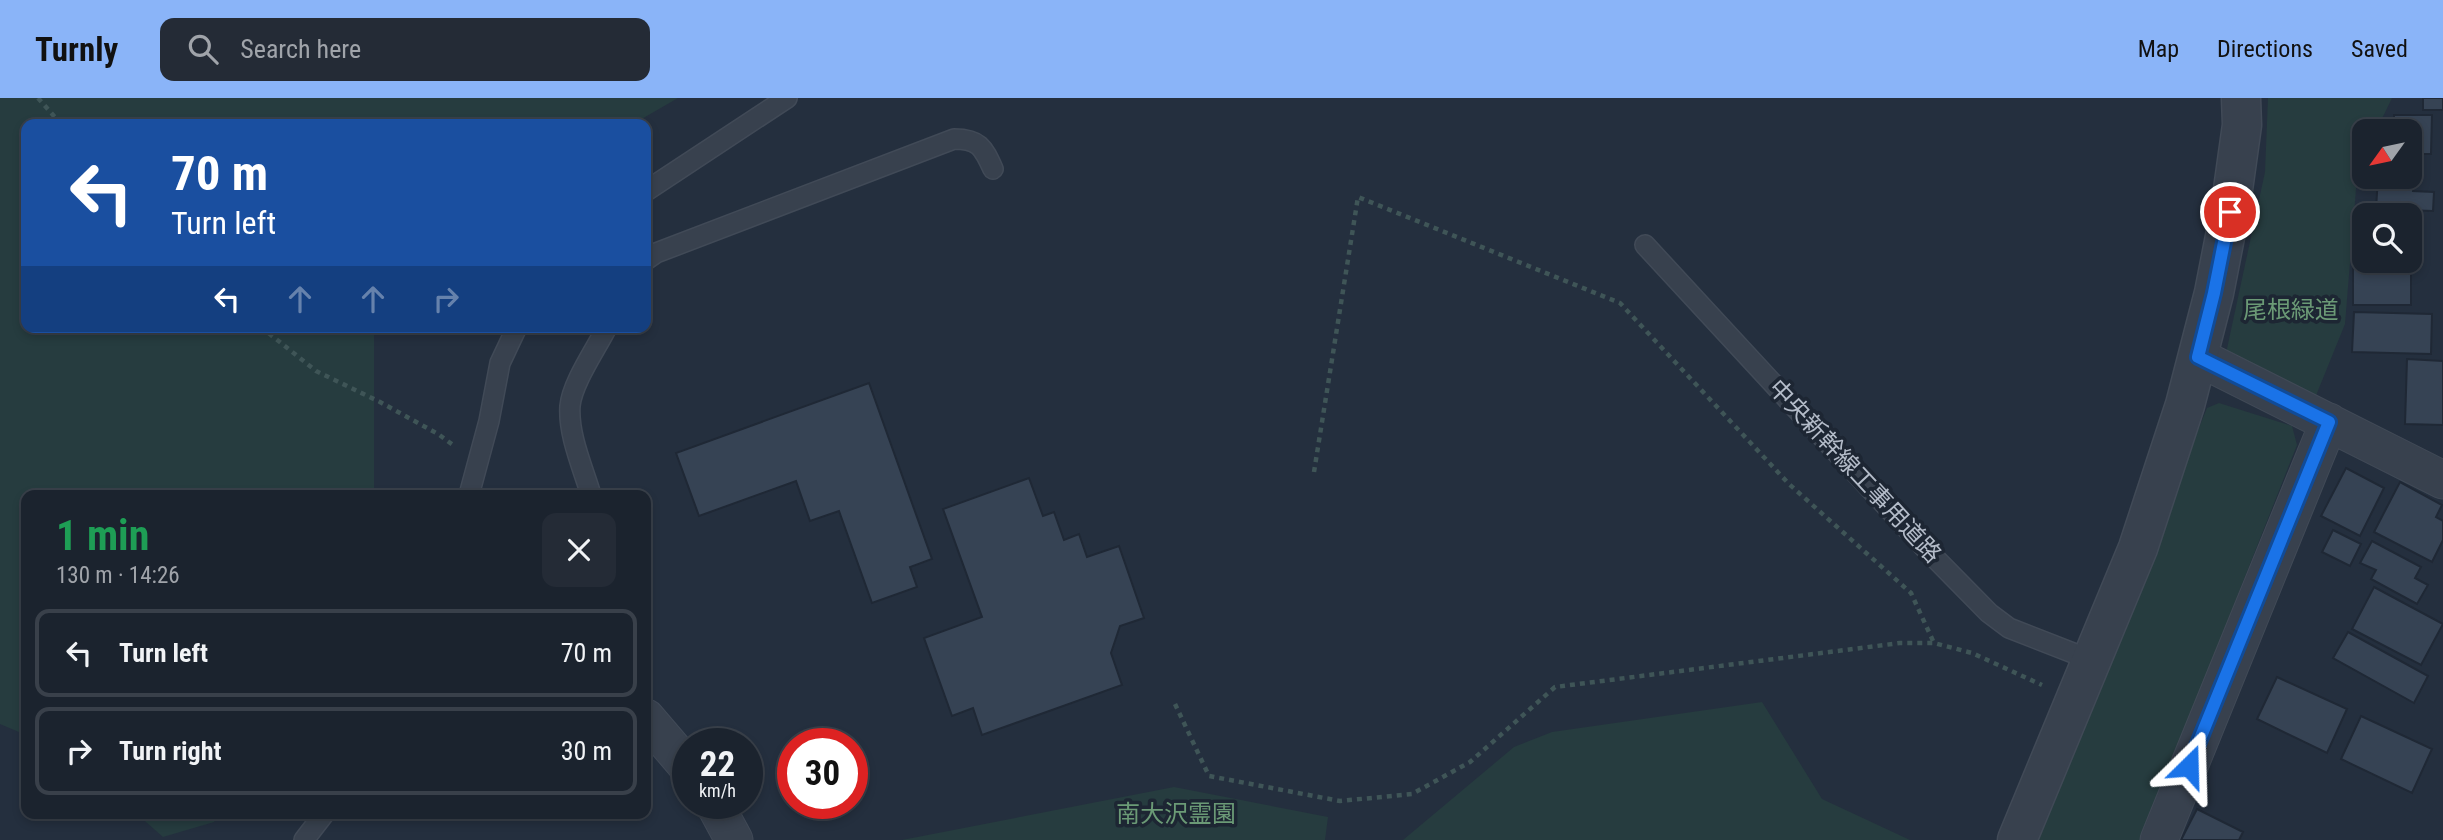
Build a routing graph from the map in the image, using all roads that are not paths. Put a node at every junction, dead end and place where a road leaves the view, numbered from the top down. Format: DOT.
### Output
graph roads {
  1 [pos="788,98"];
  2 [pos="2241,98"];
  3 [pos="993,169"];
  4 [pos="651,188"];
  5 [pos="1645,245"];
  6 [pos="651,256"];
  7 [pos="514,333"];
  8 [pos="604,333"];
  9 [pos="2198,357"];
  10 [pos="2329,422"];
  11 [pos="2443,480"];
  12 [pos="471,490"];
  13 [pos="590,490"];
  14 [pos="2091,660"];
  15 [pos="651,724"];
  16 [pos="672,748"];
  17 [pos="320,819"];
  18 [pos="723,819"];
  19 [pos="304,840"];
  20 [pos="734,840"];
  21 [pos="2017,840"];
  22 [pos="2159,840"];
  1 -- 4 [label="lane"];
  2 -- 9 [label="street"];
  3 -- 6 [label="lane"];
  5 -- 14 [label="lane, 中央新幹線工事用道路"];
  7 -- 12 [label="lane"];
  8 -- 13 [label="lane"];
  9 -- 10 [label="street"];
  9 -- 14 [label="street"];
  10 -- 11 [label="street"];
  10 -- 22 [label="street"];
  14 -- 21 [label="street"];
  15 -- 16 [label="street"];
  17 -- 19 [label="lane"];
  18 -- 20 [label="street"];
}
